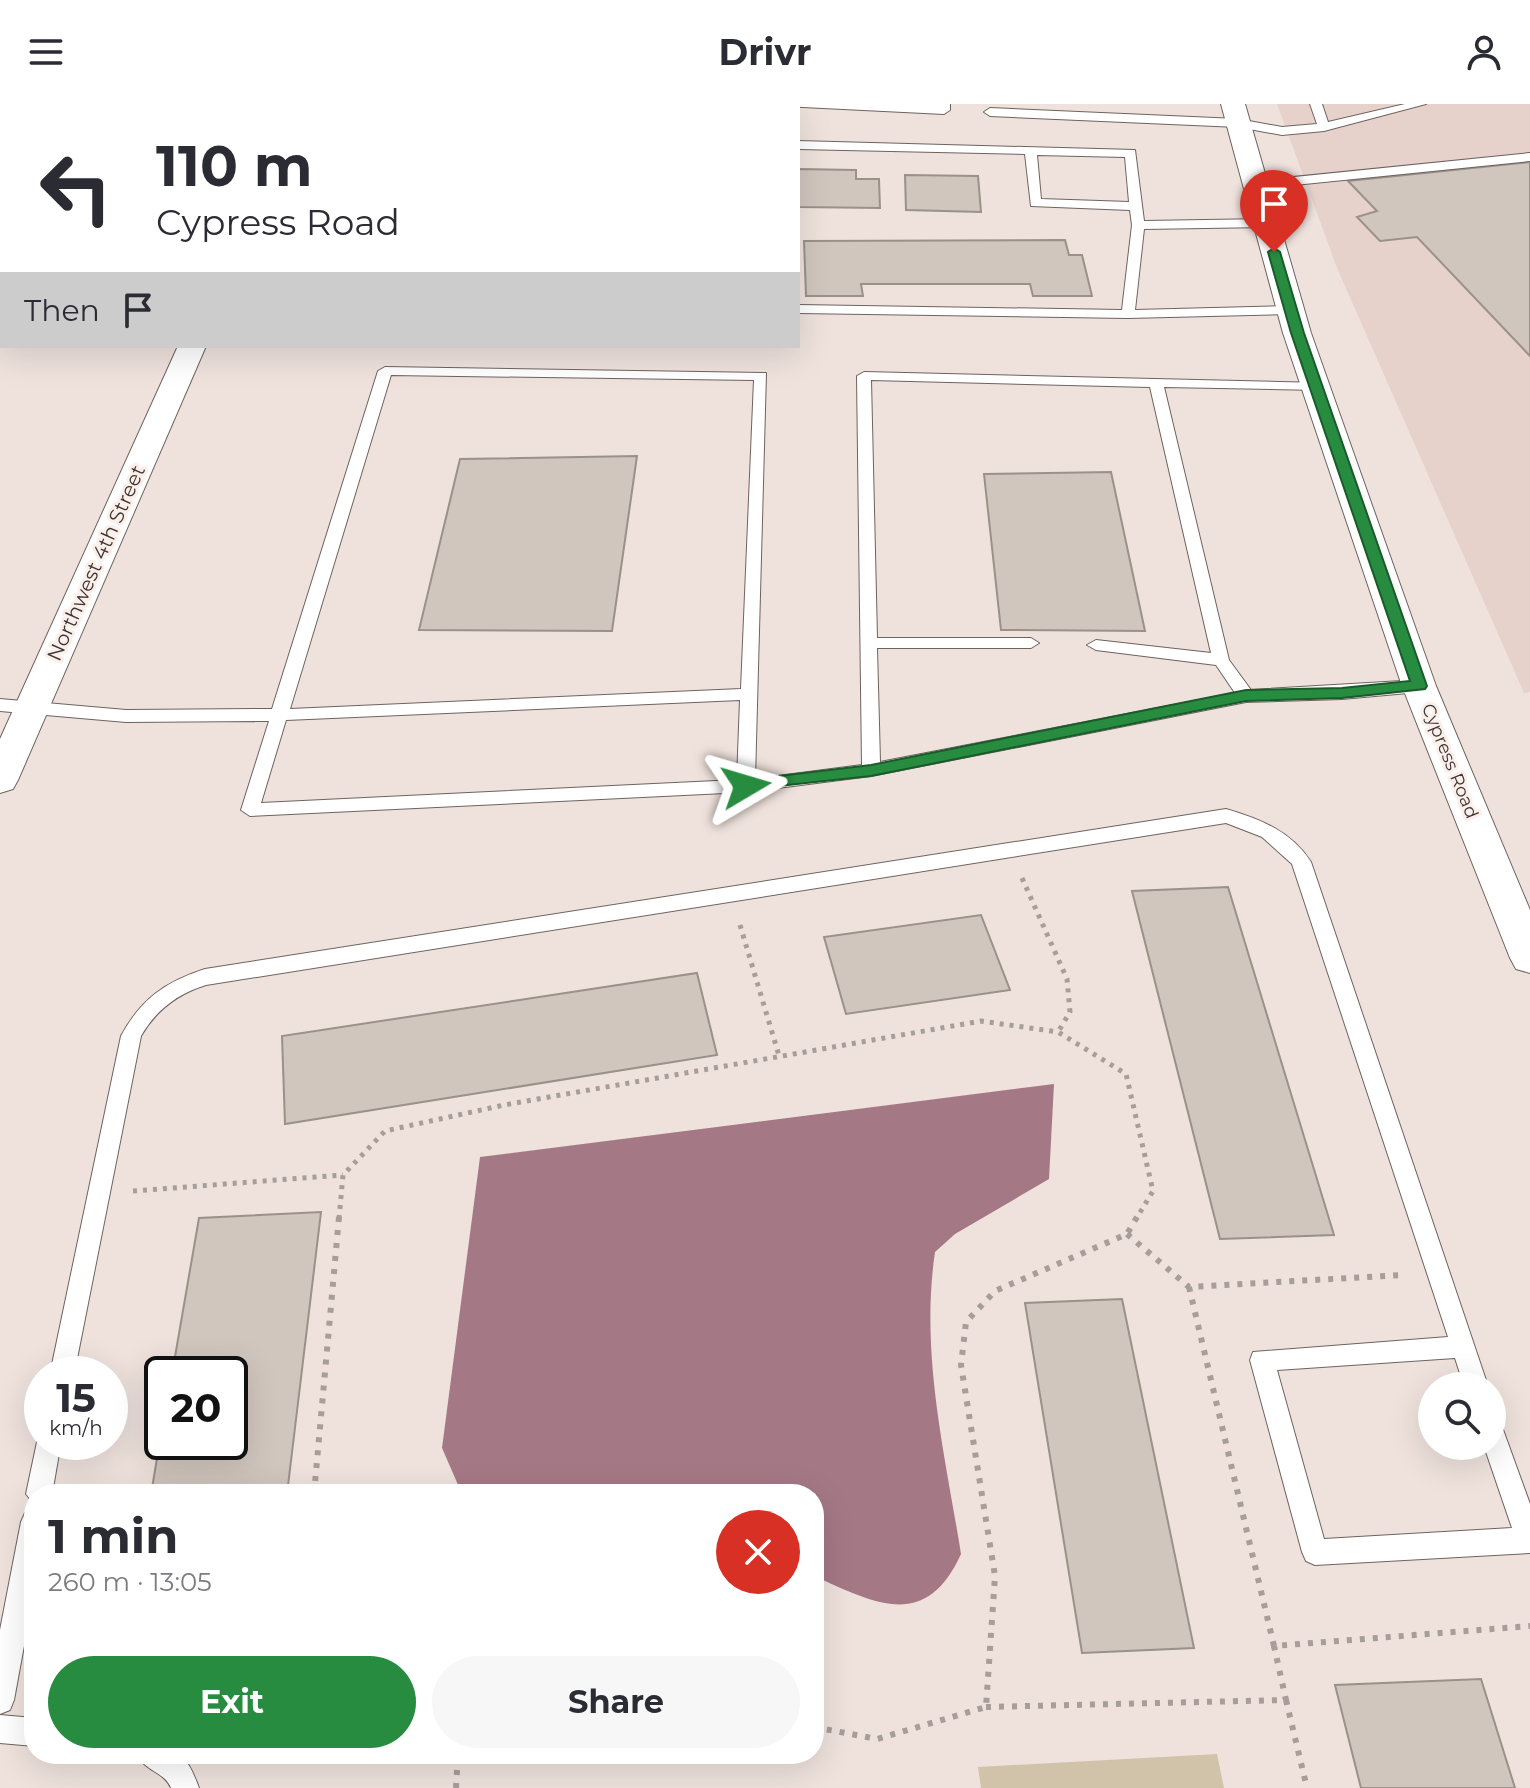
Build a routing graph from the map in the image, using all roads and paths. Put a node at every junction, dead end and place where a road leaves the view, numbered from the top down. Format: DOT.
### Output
graph roads {
  1 [pos="944,104"];
  2 [pos="1316,104"];
  3 [pos="1420,104"];
  4 [pos="800,106"];
  5 [pos="1127,110"];
  6 [pos="990,112"];
  7 [pos="1236,114"];
  8 [pos="1324,127"];
  9 [pos="800,145"];
  10 [pos="1031,151"];
  11 [pos="1530,157"];
  12 [pos="1254,185"];
  13 [pos="1137,206"];
  14 [pos="1266,223"];
  15 [pos="1138,225"];
  16 [pos="800,309"];
  17 [pos="1291,310"];
  18 [pos="1128,314"];
  19 [pos="191,348"];
  20 [pos="1156,382"];
  21 [pos="1317,386"];
  22 [pos="869,643"];
  23 [pos="1031,643"];
  24 [pos="1096,645"];
  25 [pos="1221,660"];
  26 [pos="1419,686"];
  27 [pos="749,694"];
  28 [pos="1246,696"];
  29 [pos="0,705"];
  30 [pos="33,706"];
  31 [pos="277,715"];
  32 [pos="871,770"];
  33 [pos="0,780"];
  34 [pos="746,786"];
  35 [pos="1010,849"];
  36 [pos="731,893"];
  37 [pos="1530,958"];
  38 [pos="1058,1032"];
  39 [pos="780,1059"];
  40 [pos="343,1175"];
  41 [pos="97,1194"];
  42 [pos="1127,1234"];
  43 [pos="1438,1273"];
  44 [pos="1463,1347"];
  45 [pos="66,1356"];
  46 [pos="1471,1372"];
  47 [pos="46,1460"];
  48 [pos="1502,1460"];
  49 [pos="41,1484"];
  50 [pos="315,1484"];
  51 [pos="1530,1540"];
  52 [pos="24,1574"];
  53 [pos="1274,1646"];
  54 [pos="0,1700"];
  55 [pos="1286,1700"];
  56 [pos="986,1707"];
  57 [pos="0,1729"];
  58 [pos="824,1729"];
  59 [pos="24,1731"];
  60 [pos="167,1764"];
  61 [pos="457,1764"];
  62 [pos="185,1788"];
  63 [pos="456,1788"];
  64 [pos="1307,1788"];
  1 -- 4 [label="lane"];
  2 -- 8 [label="lane"];
  3 -- 8 [label="lane"];
  5 -- 6 [label="lane"];
  5 -- 7 [label="lane"];
  7 -- 8 [label="lane"];
  7 -- 12 [label="street, Cypress Road"];
  9 -- 10 [label="lane"];
  10 -- 13 [label="lane"];
  10 -- 13 [label="lane"];
  11 -- 12 [label="lane"];
  12 -- 14 [label="street, Cypress Road"];
  13 -- 15 [label="lane"];
  14 -- 15 [label="lane"];
  14 -- 17 [label="street, Cypress Road"];
  15 -- 18 [label="lane"];
  16 -- 18 [label="lane"];
  17 -- 18 [label="lane"];
  17 -- 21 [label="street, Cypress Road"];
  19 -- 30 [label="street, Northwest 4th Street"];
  20 -- 21 [label="lane"];
  20 -- 22 [label="lane"];
  20 -- 25 [label="lane"];
  21 -- 26 [label="street, Cypress Road"];
  22 -- 23 [label="lane"];
  22 -- 32 [label="lane"];
  24 -- 25 [label="lane"];
  25 -- 28 [label="lane"];
  26 -- 28 [label="lane"];
  26 -- 37 [label="street, Cypress Road"];
  27 -- 31 [label="lane"];
  27 -- 31 [label="lane"];
  27 -- 34 [label="lane"];
  28 -- 32 [label="lane"];
  29 -- 30 [label="lane"];
  30 -- 31 [label="lane"];
  30 -- 33 [label="street, Northwest 4th Street"];
  31 -- 34 [label="lane"];
  32 -- 34 [label="lane"];
  35 -- 36 [label="lane"];
  35 -- 38 [label="path"];
  35 -- 43 [label="lane"];
  36 -- 39 [label="path"];
  36 -- 41 [label="lane"];
  38 -- 39 [label="path"];
  38 -- 42 [label="path"];
  39 -- 40 [label="path"];
  40 -- 41 [label="path"];
  40 -- 50 [label="path"];
  41 -- 45 [label="lane"];
  42 -- 43 [label="path"];
  42 -- 56 [label="path"];
  43 -- 44 [label="lane"];
  44 -- 46 [label="lane"];
  44 -- 51 [label="lane"];
  47 -- 49 [label="lane"];
  48 -- 51 [label="lane"];
  52 -- 54 [label="lane"];
  53 -- 55 [label="path"];
  55 -- 56 [label="path"];
  55 -- 64 [label="path"];
  56 -- 58 [label="path"];
  57 -- 59 [label="lane"];
  60 -- 62 [label="lane"];
  61 -- 63 [label="path"];
}
